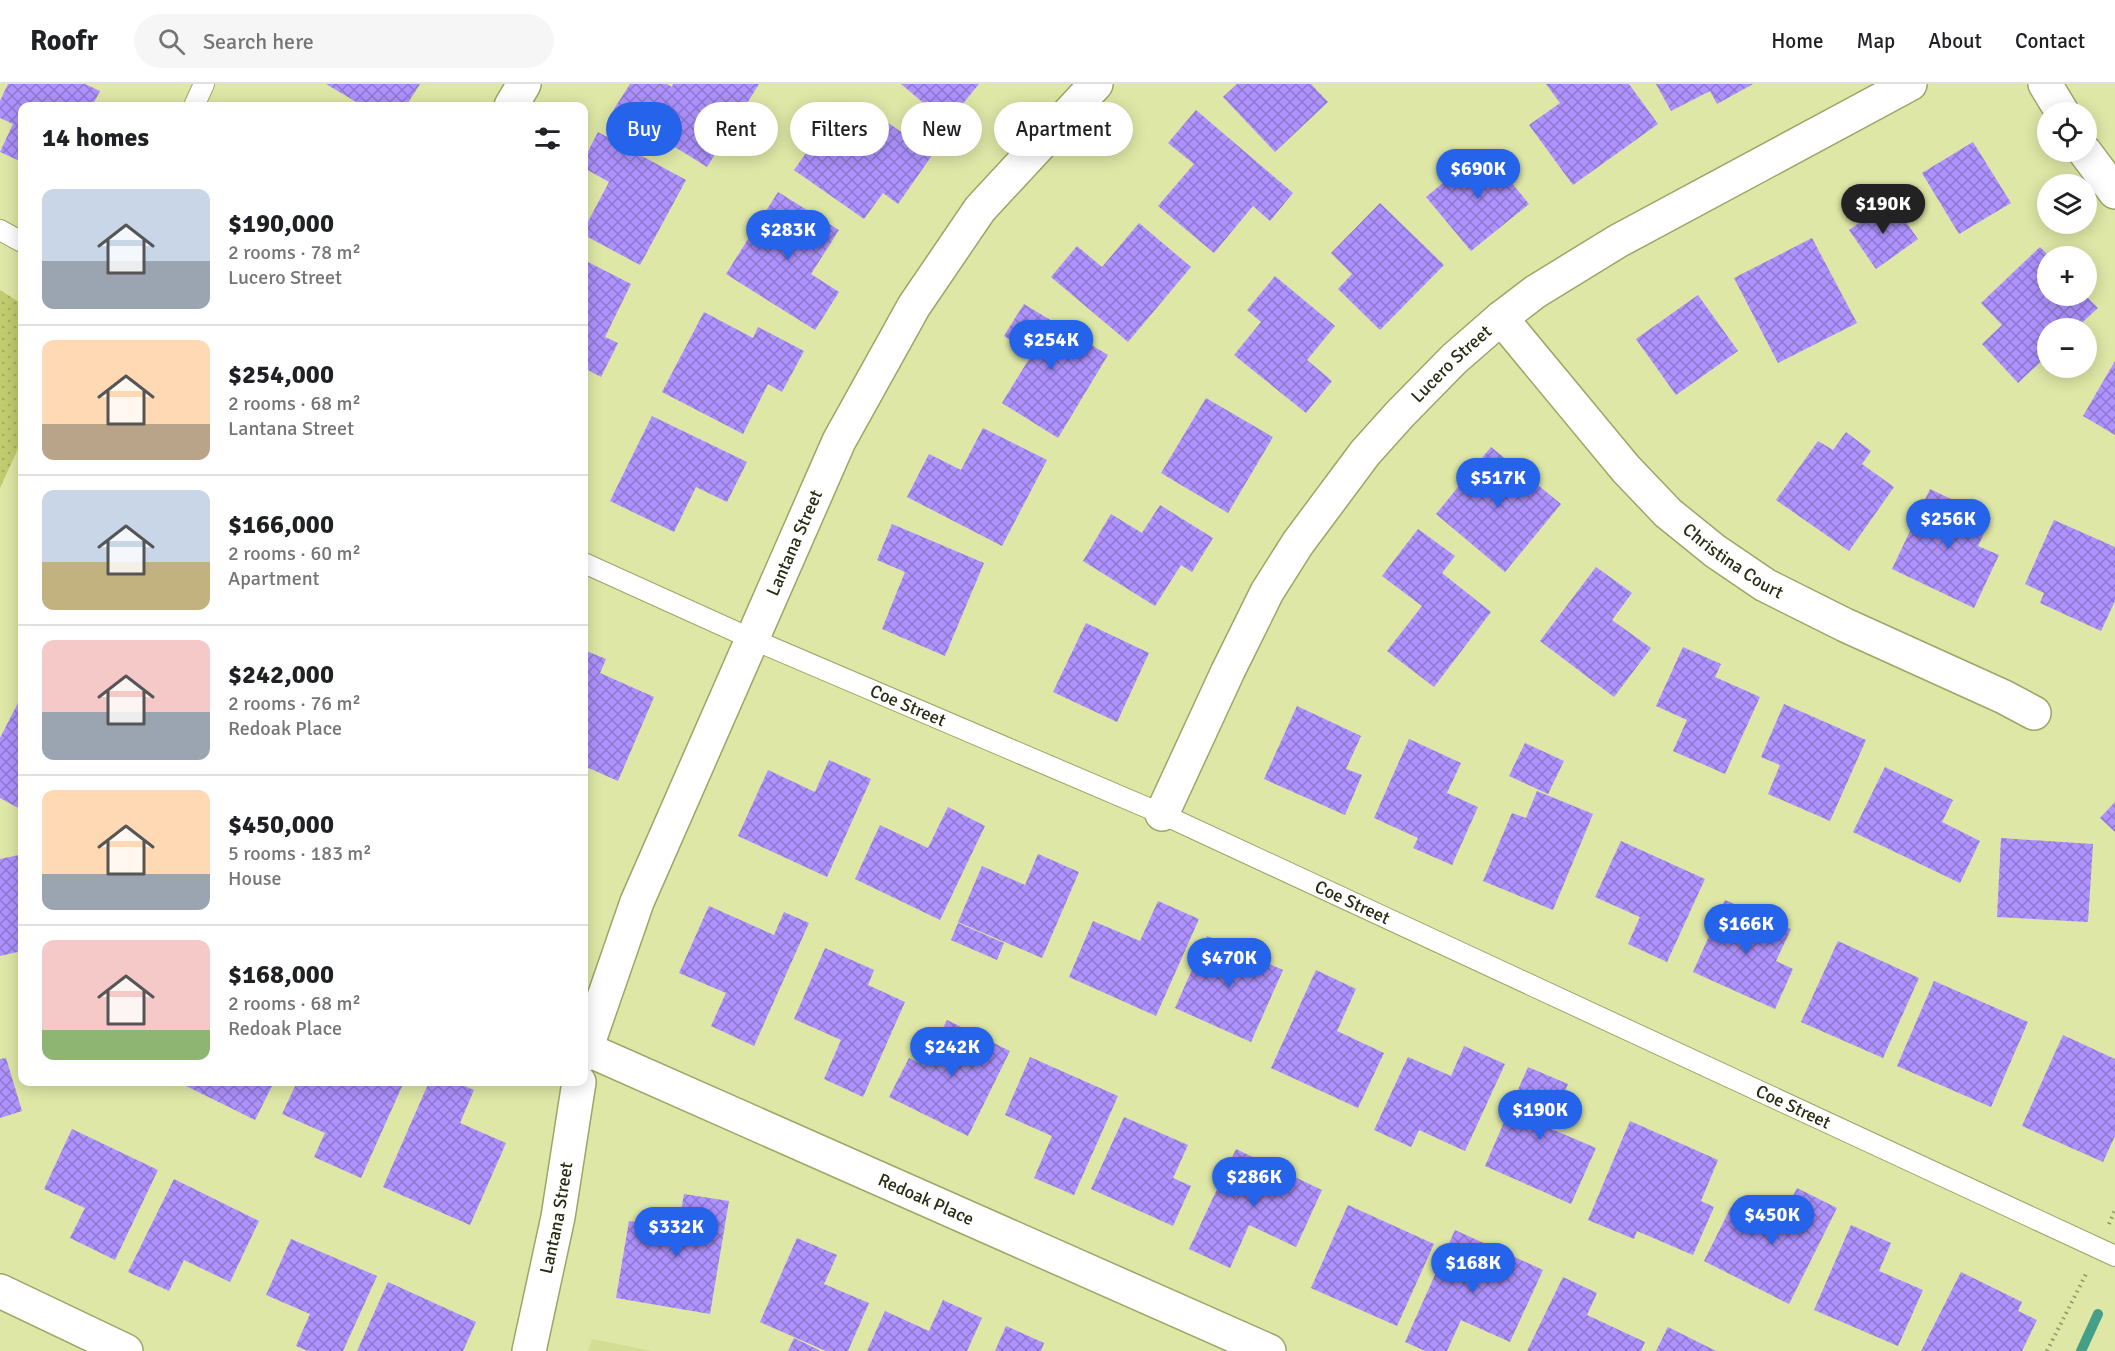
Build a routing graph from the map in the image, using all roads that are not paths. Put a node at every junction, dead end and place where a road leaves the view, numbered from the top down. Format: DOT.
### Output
graph roads {
  1 [pos="204,84"];
  2 [pos="524,84"];
  3 [pos="1096,84"];
  4 [pos="1910,84"];
  5 [pos="2045,84"];
  6 [pos="196,102"];
  7 [pos="513,102"];
  8 [pos="2056,102"];
  9 [pos="2092,162"];
  10 [pos="2115,192"];
  11 [pos="0,230"];
  12 [pos="18,240"];
  13 [pos="1501,318"];
  14 [pos="588,564"];
  15 [pos="752,639"];
  16 [pos="2034,713"];
  17 [pos="1162,814"];
  18 [pos="588,1039"];
  19 [pos="588,1052"];
  20 [pos="578,1086"];
  21 [pos="2107,1252"];
  22 [pos="0,1291"];
  23 [pos="126,1351"];
  24 [pos="529,1351"];
  25 [pos="1269,1351"];
  1 -- 6 [label="lane"];
  2 -- 7 [label="street"];
  3 -- 15 [label="street, Lantana Street"];
  4 -- 13 [label="street, Lucero Street"];
  5 -- 8 [label="street"];
  9 -- 10 [label="street"];
  11 -- 12 [label="lane"];
  13 -- 16 [label="street, Christina Court"];
  13 -- 17 [label="street, Lucero Street"];
  14 -- 15 [label="lane, Coe Street"];
  15 -- 17 [label="lane, Coe Street"];
  15 -- 18 [label="street, Lantana Street"];
  17 -- 21 [label="lane, Coe Street"];
  19 -- 25 [label="street, Redoak Place"];
  20 -- 24 [label="street, Lantana Street"];
  22 -- 23 [label="street"];
}
